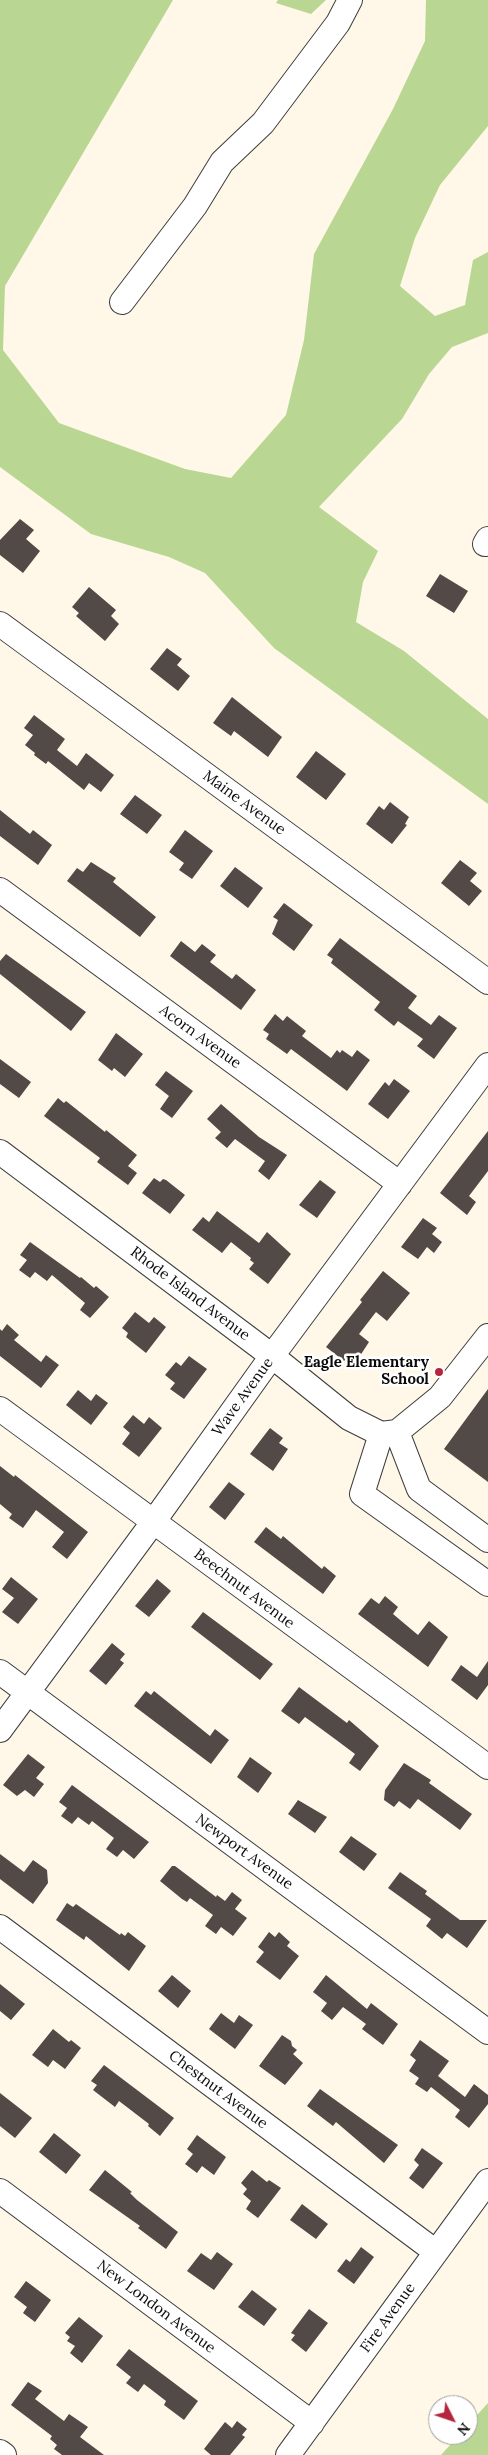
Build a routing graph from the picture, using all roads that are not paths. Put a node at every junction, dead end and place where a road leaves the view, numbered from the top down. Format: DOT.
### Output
graph roads {
  1 [pos="350,0"];
  2 [pos="122,302"];
  3 [pos="0,624"];
  4 [pos="0,890"];
  5 [pos="488,982"];
  6 [pos="488,1065"];
  7 [pos="0,1152"];
  8 [pos="400,1184"];
  9 [pos="488,1336"];
  10 [pos="272,1356"];
  11 [pos="0,1409"];
  12 [pos="389,1433"];
  13 [pos="154,1521"];
  14 [pos="488,1540"];
  15 [pos="488,1584"];
  16 [pos="0,1672"];
  17 [pos="28,1693"];
  18 [pos="0,1730"];
  19 [pos="488,1767"];
  20 [pos="0,1927"];
  21 [pos="488,2032"];
  22 [pos="488,2181"];
  23 [pos="0,2191"];
  24 [pos="436,2252"];
  25 [pos="312,2423"];
  26 [pos="0,2452"];
  27 [pos="4,2455"];
  28 [pos="288,2455"];
  1 -- 2 [label="street"];
  3 -- 5 [label="street, Maine Avenue"];
  4 -- 8 [label="street, Acorn Avenue"];
  6 -- 8 [label="street, Wave Avenue"];
  7 -- 10 [label="street, Rhode Island Avenue"];
  8 -- 10 [label="street, Wave Avenue"];
  9 -- 12 [label="street"];
  10 -- 12 [label="street, Rhode Island Avenue"];
  10 -- 13 [label="street, Wave Avenue"];
  11 -- 13 [label="street, Beechnut Avenue"];
  12 -- 14 [label="street"];
  12 -- 15 [label="street"];
  13 -- 17 [label="street, Wave Avenue"];
  13 -- 19 [label="street, Beechnut Avenue"];
  16 -- 17 [label="street, Newport Avenue"];
  17 -- 18 [label="street, Wave Avenue"];
  17 -- 21 [label="street, Newport Avenue"];
  20 -- 24 [label="street, Chestnut Avenue"];
  22 -- 24 [label="street, Fire Avenue"];
  23 -- 25 [label="street, New London Avenue"];
  24 -- 25 [label="street, Fire Avenue"];
  25 -- 28 [label="street, Fire Avenue"];
  26 -- 27 [label="street"];
}
